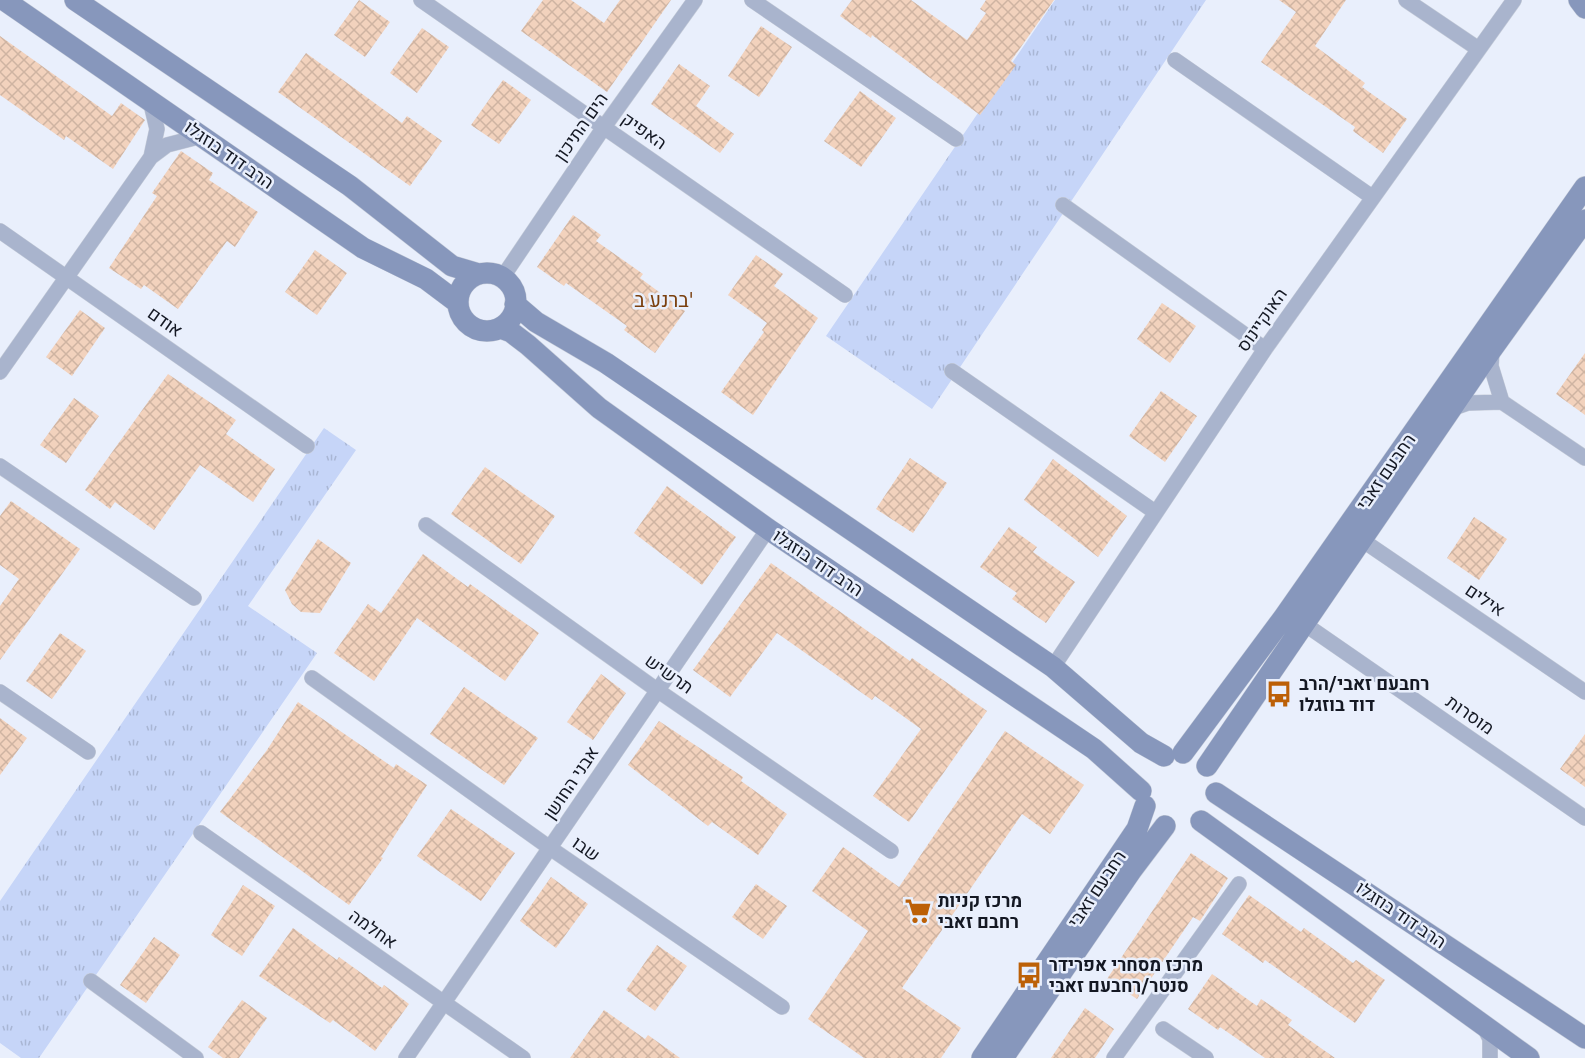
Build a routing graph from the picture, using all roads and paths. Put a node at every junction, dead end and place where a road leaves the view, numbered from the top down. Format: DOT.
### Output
graph roads {
  1 [pos="4,0"];
  2 [pos="75,0"];
  3 [pos="421,0"];
  4 [pos="695,0"];
  5 [pos="753,0"];
  6 [pos="1406,0"];
  7 [pos="1515,0"];
  8 [pos="1579,0"];
  9 [pos="1585,8"];
  10 [pos="1477,48"];
  11 [pos="1175,60"];
  12 [pos="150,99"];
  13 [pos="604,127"];
  14 [pos="202,136"];
  15 [pos="956,139"];
  16 [pos="151,157"];
  17 [pos="1585,187"];
  18 [pos="1372,197"];
  19 [pos="1063,205"];
  20 [pos="0,231"];
  21 [pos="1582,233"];
  22 [pos="479,274"];
  23 [pos="67,277"];
  24 [pos="502,278"];
  25 [pos="845,295"];
  26 [pos="458,303"];
  27 [pos="515,304"];
  28 [pos="500,327"];
  29 [pos="1265,349"];
  30 [pos="1492,349"];
  31 [pos="952,371"];
  32 [pos="0,372"];
  33 [pos="1502,402"];
  34 [pos="1451,409"];
  35 [pos="307,446"];
  36 [pos="1585,458"];
  37 [pos="0,466"];
  38 [pos="1155,512"];
  39 [pos="426,525"];
  40 [pos="768,529"];
  41 [pos="1362,540"];
  42 [pos="194,598"];
  43 [pos="1303,623"];
  44 [pos="1053,667"];
  45 [pos="312,678"];
  46 [pos="657,690"];
  47 [pos="0,692"];
  48 [pos="1585,692"];
  49 [pos="88,752"];
  50 [pos="1174,755"];
  51 [pos="1207,766"];
  52 [pos="1216,793"];
  53 [pos="1143,799"];
  54 [pos="1585,818"];
  55 [pos="1201,821"];
  56 [pos="1165,826"];
  57 [pos="201,832"];
  58 [pos="550,848"];
  59 [pos="891,851"];
  60 [pos="1239,884"];
  61 [pos="92,981"];
  62 [pos="444,1002"];
  63 [pos="782,1007"];
  64 [pos="1484,1027"];
  65 [pos="1163,1029"];
  66 [pos="1585,1038"];
  67 [pos="196,1058"];
  68 [pos="406,1058"];
  69 [pos="523,1058"];
  70 [pos="982,1058"];
  71 [pos="1003,1058"];
  72 [pos="1114,1058"];
  73 [pos="1206,1058"];
  74 [pos="1490,1058"];
  75 [pos="1529,1058"];
  1 -- 12 [label="street, הרב דוד בוזגלו"];
  2 -- 22 [label="street"];
  3 -- 13 [label="street, האפיק"];
  4 -- 13 [label="street, הים התיכון"];
  5 -- 15 [label="street"];
  6 -- 10 [label="street"];
  7 -- 10 [label="street, האוקיינוס"];
  8 -- 9 [label="street"];
  10 -- 18 [label="street, האוקיינוס"];
  11 -- 18 [label="street"];
  12 -- 14 [label="street, הרב דוד בוזגלו"];
  12 -- 16 [label="street"];
  13 -- 24 [label="street, הים התיכון"];
  13 -- 25 [label="street, האפיק"];
  14 -- 16 [label="street"];
  14 -- 26 [label="street, הרב דוד בוזגלו"];
  16 -- 23 [label="street"];
  17 -- 50 [label="street, רחבעם זאבי"];
  18 -- 29 [label="street, האוקיינוס"];
  19 -- 29 [label="street"];
  20 -- 23 [label="street, אודם"];
  21 -- 30 [label="street, רחבעם זאבי"];
  22 -- 24 [label="street"];
  22 -- 26 [label="street"];
  23 -- 32 [label="street"];
  23 -- 35 [label="street, אודם"];
  24 -- 27 [label="street"];
  26 -- 28 [label="street"];
  27 -- 28 [label="street"];
  27 -- 44 [label="street"];
  28 -- 40 [label="street, הרב דוד בוזגלו"];
  29 -- 38 [label="street, האוקיינוס"];
  30 -- 33 [label="street"];
  30 -- 34 [label="street, רחבעם זאבי"];
  31 -- 38 [label="street"];
  33 -- 34 [label="street"];
  33 -- 36 [label="street"];
  34 -- 41 [label="street, רחבעם זאבי"];
  37 -- 42 [label="street"];
  38 -- 44 [label="street, האוקיינוס"];
  39 -- 46 [label="street, תרשיש"];
  40 -- 46 [label="street, אבני החושן"];
  40 -- 53 [label="street, הרב דוד בוזגלו"];
  41 -- 43 [label="street, רחבעם זאבי"];
  41 -- 48 [label="street, אילים"];
  43 -- 51 [label="street, רחבעם זאבי"];
  43 -- 54 [label="street, מוסרות"];
  44 -- 50 [label="street"];
  45 -- 58 [label="street, שבו"];
  46 -- 58 [label="street, אבני החושן"];
  46 -- 59 [label="street, תרשיש"];
  47 -- 49 [label="street"];
  50 -- 51 [label="street"];
  50 -- 53 [label="street"];
  51 -- 52 [label="street"];
  52 -- 55 [label="street"];
  52 -- 66 [label="street, הרב דוד בוזגלו"];
  53 -- 56 [label="street"];
  53 -- 70 [label="street, רחבעם זאבי"];
  55 -- 56 [label="street"];
  55 -- 64 [label="street"];
  56 -- 71 [label="street, רחבעם זאבי"];
  57 -- 62 [label="street, אחלמה"];
  58 -- 62 [label="street, אבני החושן"];
  58 -- 63 [label="street, שבו"];
  60 -- 72 [label="street"];
  61 -- 67 [label="street"];
  62 -- 68 [label="street, אבני החושן"];
  62 -- 69 [label="street, אחלמה"];
  64 -- 74 [label="street"];
  64 -- 75 [label="street"];
  65 -- 73 [label="street"];
}
